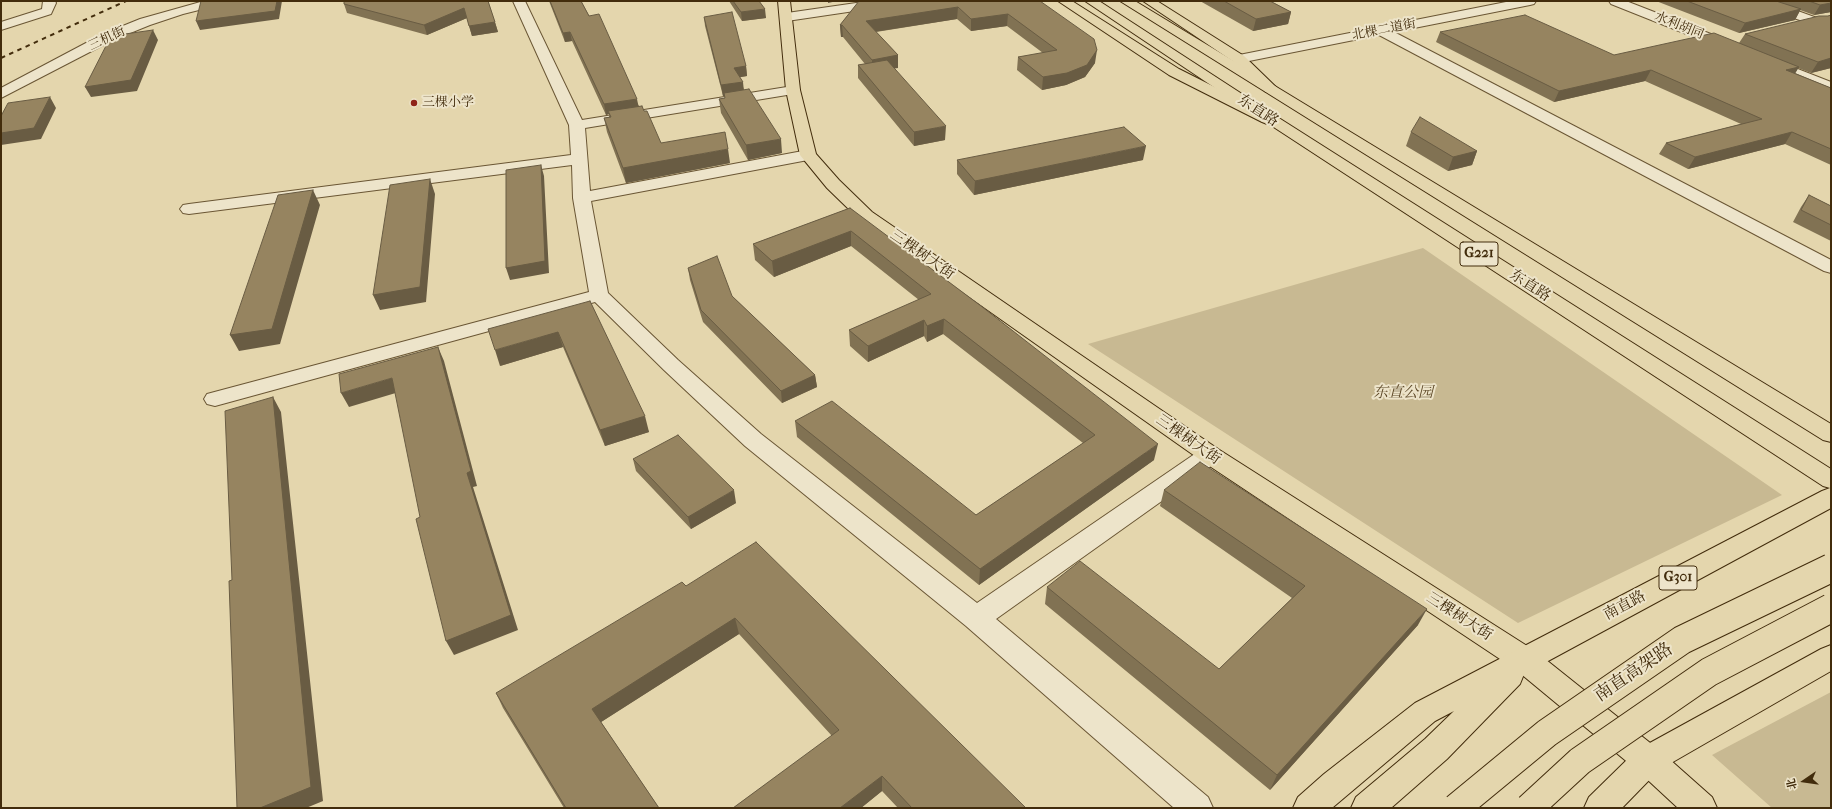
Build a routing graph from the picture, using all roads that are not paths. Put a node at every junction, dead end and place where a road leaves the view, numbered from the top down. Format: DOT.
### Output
graph roads {
  1 [pos="49,1"];
  2 [pos="194,1"];
  3 [pos="219,1"];
  4 [pos="519,1"];
  5 [pos="895,1"];
  6 [pos="1064,1"];
  7 [pos="1091,1"];
  8 [pos="1126,1"];
  9 [pos="1149,1"];
  10 [pos="1530,1"];
  11 [pos="1615,1"];
  12 [pos="1758,1"];
  13 [pos="785,9"];
  14 [pos="1831,17"];
  15 [pos="1813,21"];
  16 [pos="1,26"];
  17 [pos="1790,26"];
  18 [pos="1831,27"];
  19 [pos="1380,30"];
  20 [pos="1736,39"];
  21 [pos="1720,43"];
  22 [pos="1742,52"];
  23 [pos="1757,58"];
  24 [pos="1239,59"];
  25 [pos="1,83"];
  26 [pos="1831,87"];
  27 [pos="1271,89"];
  28 [pos="793,90"];
  29 [pos="1,94"];
  30 [pos="1277,123"];
  31 [pos="577,125"];
  32 [pos="808,155"];
  33 [pos="579,159"];
  34 [pos="582,198"];
  35 [pos="190,209"];
  36 [pos="1831,267"];
  37 [pos="599,295"];
  38 [pos="215,399"];
  39 [pos="1831,434"];
  40 [pos="1210,456"];
  41 [pos="1831,480"];
  42 [pos="1831,497"];
  43 [pos="1831,568"];
  44 [pos="1831,608"];
  45 [pos="976,618"];
  46 [pos="1831,658"];
  47 [pos="1525,660"];
  48 [pos="1648,760"];
  49 [pos="1198,808"];
  50 [pos="1309,808"];
  51 [pos="1367,808"];
  52 [pos="1456,808"];
  53 [pos="1528,808"];
  54 [pos="1600,808"];
  55 [pos="1616,808"];
  56 [pos="1700,808"];
  1 -- 16 [label="street"];
  2 -- 25 [label="street, 三机街"];
  3 -- 29 [label="street, 三机街"];
  4 -- 31 [label="street"];
  5 -- 13 [label="street"];
  6 -- 30 [label="main road"];
  7 -- 30 [label="main road, 东直路 / G221"];
  8 -- 27 [label="main road, 东直路 / G221"];
  9 -- 24 [label="main road"];
  10 -- 19 [label="street, 北棵二道街"];
  11 -- 21 [label="street, 水利胡同"];
  12 -- 15 [label="street"];
  13 -- 28 [label="main road, 三棵树大街"];
  14 -- 15 [label="street"];
  15 -- 17 [label="street"];
  15 -- 18 [label="street"];
  19 -- 24 [label="street, 北棵二道街"];
  19 -- 36 [label="street"];
  20 -- 21 [label="street"];
  21 -- 22 [label="street, 水利胡同"];
  23 -- 26 [label="street"];
  24 -- 27 [label="main road"];
  27 -- 39 [label="main road, 东直路 / G221"];
  28 -- 31 [label="street"];
  28 -- 32 [label="main road, 三棵树大街"];
  30 -- 41 [label="main road, 东直路 / G221"];
  31 -- 33 [label="street"];
  32 -- 34 [label="street"];
  32 -- 40 [label="main road, 三棵树大街"];
  33 -- 34 [label="street"];
  33 -- 35 [label="street"];
  34 -- 37 [label="street"];
  37 -- 38 [label="street"];
  37 -- 45 [label="street"];
  40 -- 45 [label="street"];
  40 -- 47 [label="main road, 三棵树大街"];
  42 -- 47 [label="main road, 南直路 / G301"];
  43 -- 52 [label="main road, 南直高架路, bridge"];
  44 -- 53 [label="main road, bridge"];
  45 -- 49 [label="street"];
  46 -- 48 [label="main road"];
  47 -- 48 [label="main road, 三棵树大街"];
  47 -- 50 [label="main road, G301"];
  47 -- 51 [label="main road"];
  48 -- 54 [label="main road"];
  48 -- 55 [label="main road"];
  48 -- 56 [label="main road, 三棵树大街"];
}
